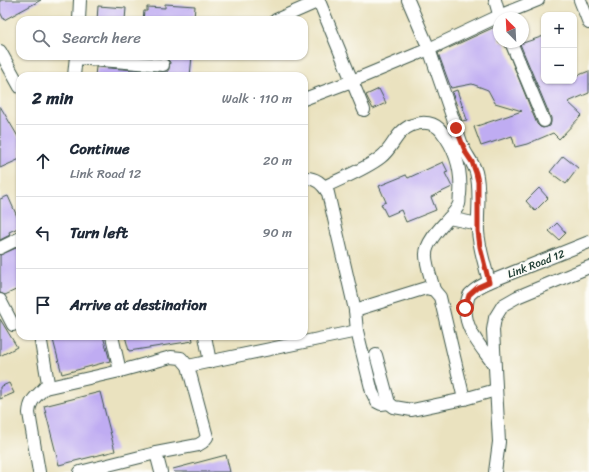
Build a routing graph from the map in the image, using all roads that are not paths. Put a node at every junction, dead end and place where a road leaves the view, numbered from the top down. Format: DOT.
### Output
graph roads {
  1 [pos="80,0"];
  2 [pos="319,0"];
  3 [pos="408,0"];
  4 [pos="495,0"];
  5 [pos="538,0"];
  6 [pos="580,0"];
  7 [pos="499,12"];
  8 [pos="511,12"];
  9 [pos="79,16"];
  10 [pos="285,16"];
  11 [pos="493,20"];
  12 [pos="589,23"];
  13 [pos="513,48"];
  14 [pos="429,49"];
  15 [pos="0,51"];
  16 [pos="76,60"];
  17 [pos="109,60"];
  18 [pos="163,65"];
  19 [pos="74,72"];
  20 [pos="16,80"];
  21 [pos="352,81"];
  22 [pos="308,98"];
  23 [pos="364,110"];
  24 [pos="544,121"];
  25 [pos="308,178"];
  26 [pos="324,187"];
  27 [pos="459,198"];
  28 [pos="478,204"];
  29 [pos="449,218"];
  30 [pos="478,224"];
  31 [pos="16,240"];
  32 [pos="589,242"];
  33 [pos="0,248"];
  34 [pos="589,267"];
  35 [pos="489,282"];
  36 [pos="434,290"];
  37 [pos="0,300"];
  38 [pos="355,310"];
  39 [pos="13,325"];
  40 [pos="357,330"];
  41 [pos="41,340"];
  42 [pos="113,340"];
  43 [pos="206,340"];
  44 [pos="376,355"];
  45 [pos="210,362"];
  46 [pos="188,366"];
  47 [pos="494,366"];
  48 [pos="120,371"];
  49 [pos="45,388"];
  50 [pos="496,390"];
  51 [pos="464,399"];
  52 [pos="389,403"];
  53 [pos="156,453"];
  54 [pos="39,472"];
  55 [pos="80,472"];
  56 [pos="161,472"];
  57 [pos="495,472"];
  1 -- 9 [label="street"];
  2 -- 10 [label="street"];
  2 -- 21 [label="street"];
  3 -- 14 [label="street"];
  4 -- 7 [label="street"];
  5 -- 8 [label="street"];
  6 -- 12 [label="street"];
  11 -- 14 [label="street"];
  13 -- 24 [label="street"];
  14 -- 21 [label="street"];
  14 -- 28 [label="street"];
  15 -- 20 [label="street"];
  16 -- 19 [label="street"];
  17 -- 18 [label="street"];
  21 -- 22 [label="street"];
  21 -- 23 [label="street"];
  25 -- 26 [label="street"];
  26 -- 27 [label="street"];
  26 -- 38 [label="street"];
  27 -- 28 [label="street"];
  27 -- 29 [label="street"];
  28 -- 30 [label="street"];
  29 -- 30 [label="street"];
  29 -- 36 [label="street"];
  30 -- 35 [label="street"];
  31 -- 33 [label="street"];
  32 -- 35 [label="street, Link Road 12"];
  34 -- 47 [label="street, Link Road 12"];
  35 -- 47 [label="street, Link Road 12"];
  36 -- 38 [label="street"];
  36 -- 51 [label="street"];
  37 -- 39 [label="street"];
  38 -- 40 [label="street"];
  40 -- 45 [label="street"];
  40 -- 52 [label="street"];
  41 -- 49 [label="street"];
  42 -- 48 [label="street"];
  43 -- 45 [label="street"];
  44 -- 52 [label="street"];
  45 -- 46 [label="street"];
  46 -- 48 [label="street"];
  46 -- 53 [label="street"];
  47 -- 50 [label="street, Link Road 12"];
  48 -- 49 [label="street"];
  49 -- 54 [label="street"];
  50 -- 51 [label="street"];
  50 -- 57 [label="street, Link Road 12"];
  51 -- 52 [label="street"];
  53 -- 55 [label="street"];
  53 -- 56 [label="street"];
}
